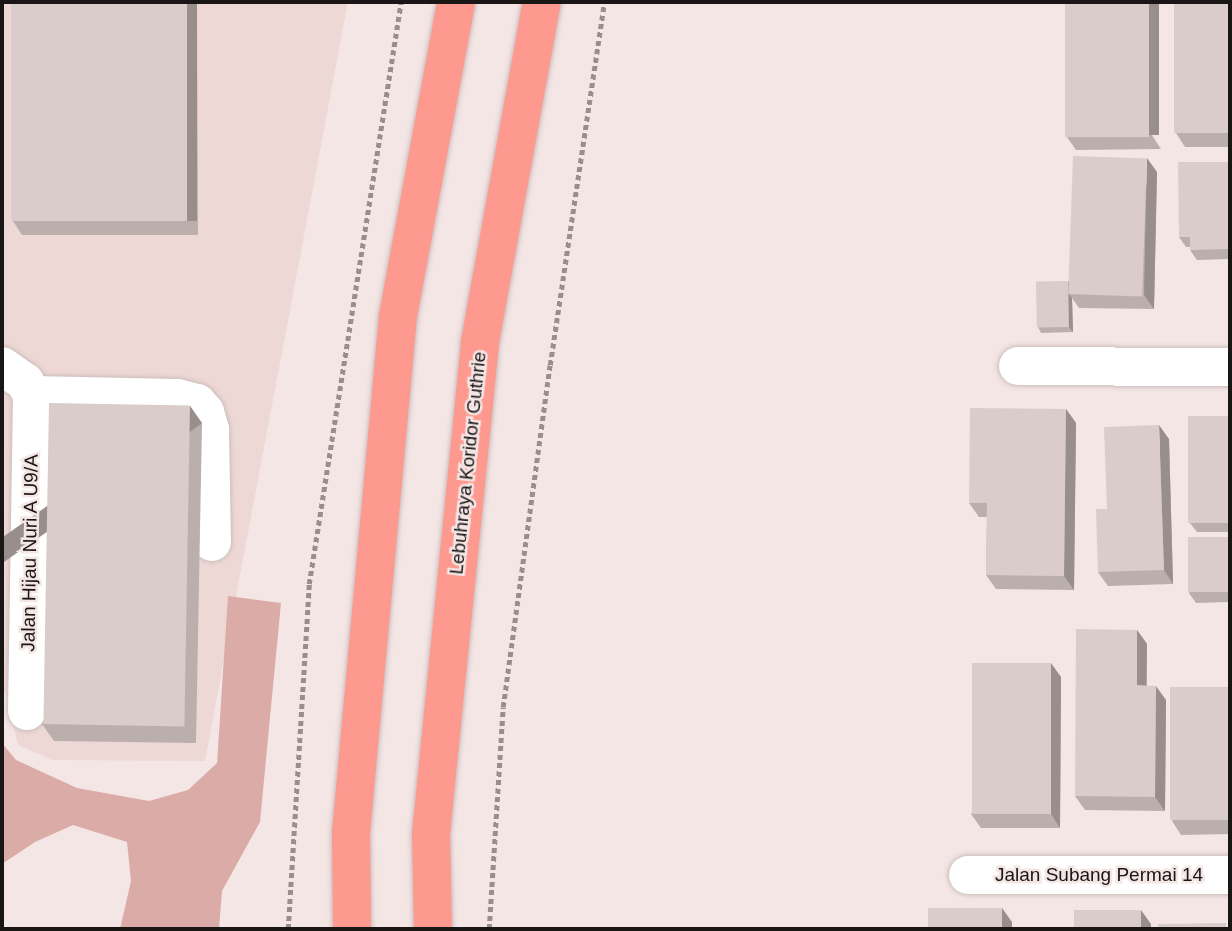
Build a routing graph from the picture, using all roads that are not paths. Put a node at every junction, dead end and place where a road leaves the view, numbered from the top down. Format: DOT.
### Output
graph roads {
  1 [pos="456,2"];
  2 [pos="542,2"];
  3 [pos="2,366"];
  4 [pos="1018,366"];
  5 [pos="1230,368"];
  6 [pos="32,395"];
  7 [pos="212,542"];
  8 [pos="27,711"];
  9 [pos="968,875"];
  10 [pos="1230,876"];
  11 [pos="352,929"];
  12 [pos="433,929"];
  1 -- 11 [label="highway"];
  2 -- 12 [label="highway, Lebuhraya Koridor Guthrie"];
  3 -- 6 [label="street"];
  4 -- 5 [label="street"];
  6 -- 7 [label="street"];
  6 -- 8 [label="street, Jalan Hijau Nuri A U9/A"];
  9 -- 10 [label="street, Jalan Subang Permai 14"];
}
